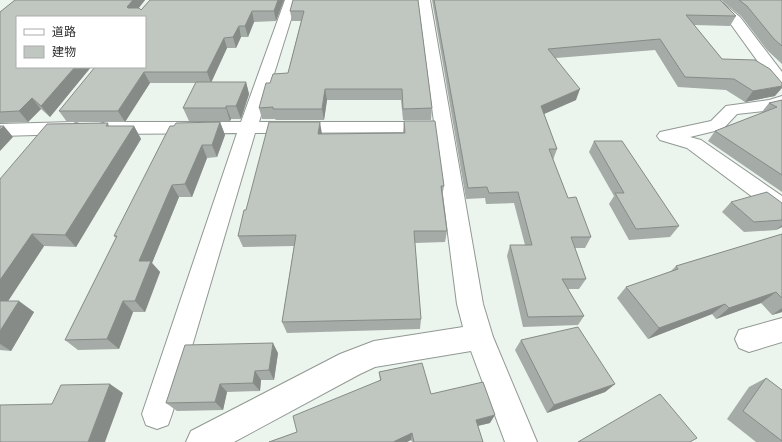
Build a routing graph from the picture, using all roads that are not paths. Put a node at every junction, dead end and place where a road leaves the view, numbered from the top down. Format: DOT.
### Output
graph roads {
  1 [pos="291,0"];
  2 [pos="424,0"];
  3 [pos="712,0"];
  4 [pos="782,80"];
  5 [pos="782,101"];
  6 [pos="65,110"];
  7 [pos="442,126"];
  8 [pos="248,127"];
  9 [pos="51,128"];
  10 [pos="0,130"];
  11 [pos="782,206"];
  12 [pos="782,330"];
  13 [pos="479,338"];
  14 [pos="749,339"];
  15 [pos="157,414"];
  16 [pos="202,442"];
  17 [pos="521,442"];
  1 -- 8 [label="street"];
  2 -- 7 [label="street"];
  3 -- 4 [label="street"];
  5 -- 11 [label="street"];
  6 -- 9 [label="street"];
  7 -- 8 [label="street"];
  7 -- 13 [label="street"];
  8 -- 9 [label="street"];
  8 -- 15 [label="street"];
  9 -- 10 [label="street"];
  12 -- 14 [label="street"];
  13 -- 16 [label="street"];
  13 -- 17 [label="street"];
}
